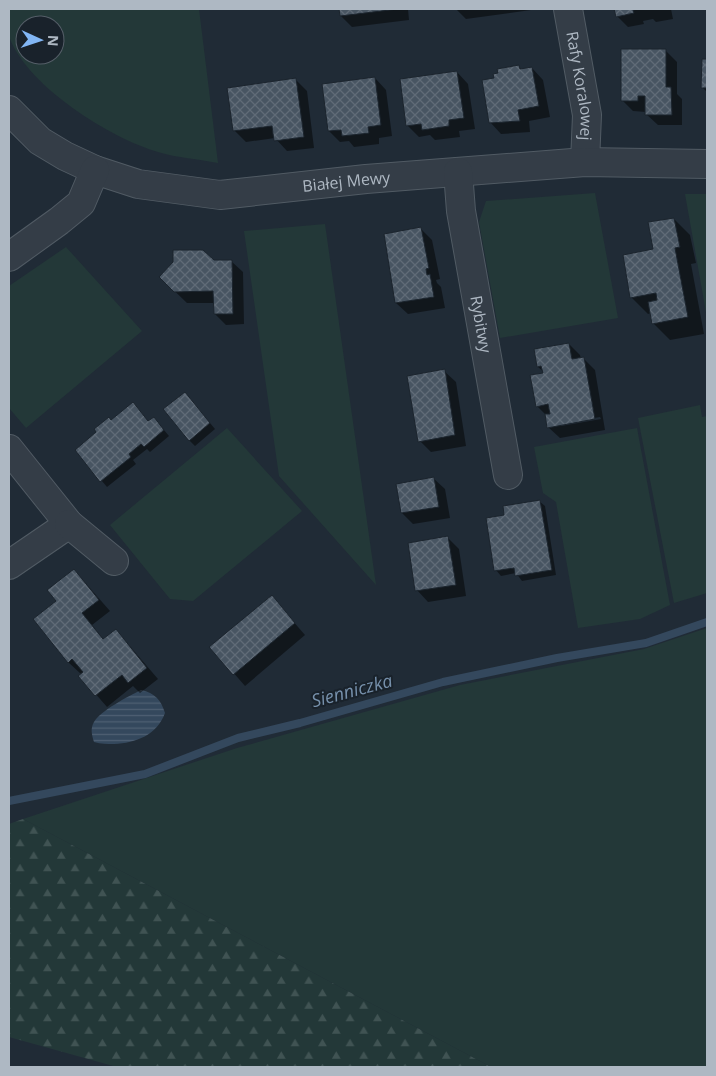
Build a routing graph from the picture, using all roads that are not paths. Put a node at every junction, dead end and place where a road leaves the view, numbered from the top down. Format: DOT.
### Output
graph roads {
  1 [pos="568,9"];
  2 [pos="9,110"];
  3 [pos="584,162"];
  4 [pos="707,164"];
  5 [pos="95,170"];
  6 [pos="458,172"];
  7 [pos="9,257"];
  8 [pos="9,449"];
  9 [pos="508,475"];
  10 [pos="69,524"];
  11 [pos="114,561"];
  12 [pos="9,565"];
  1 -- 3 [label="street, Rafy Koralowej"];
  2 -- 5 [label="street, Białej Mewy"];
  3 -- 4 [label="street, Białej Mewy"];
  3 -- 6 [label="street, Białej Mewy"];
  5 -- 6 [label="street, Białej Mewy"];
  5 -- 7 [label="street"];
  6 -- 9 [label="street, Rybitwy"];
  8 -- 10 [label="street"];
  10 -- 11 [label="street"];
  10 -- 12 [label="street"];
}
